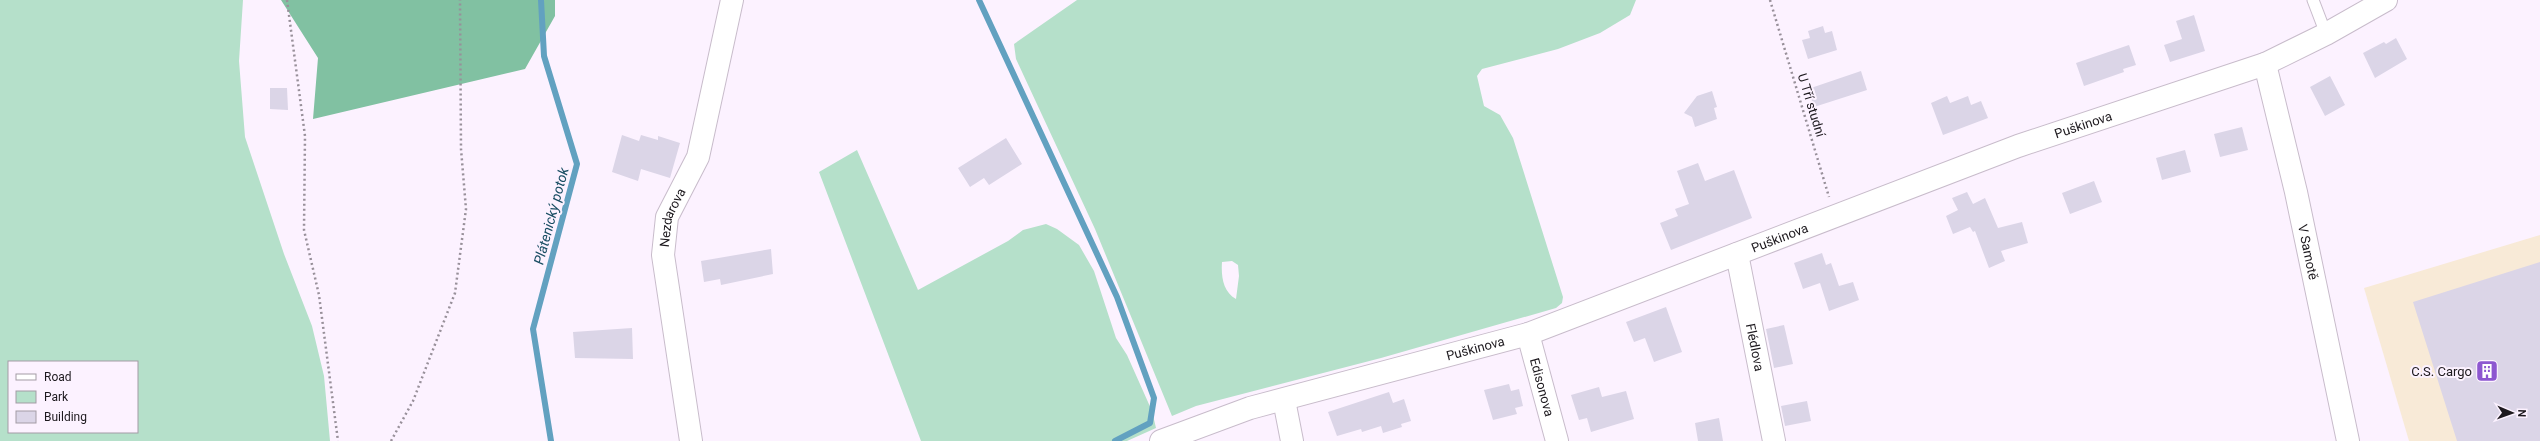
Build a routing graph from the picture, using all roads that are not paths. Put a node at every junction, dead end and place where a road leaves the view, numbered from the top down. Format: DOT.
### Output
graph roads {
  1 [pos="732,0"];
  2 [pos="2313,0"];
  3 [pos="2386,0"];
  4 [pos="2326,34"];
  5 [pos="2265,64"];
  6 [pos="1737,254"];
  7 [pos="1528,334"];
  8 [pos="1284,400"];
  9 [pos="691,441"];
  10 [pos="1161,441"];
  11 [pos="1292,441"];
  12 [pos="1557,441"];
  13 [pos="1774,441"];
  14 [pos="2348,441"];
  1 -- 9 [label="street, Nezdarova"];
  2 -- 4 [label="lane"];
  3 -- 4 [label="street, Puškinova"];
  4 -- 5 [label="street, Puškinova"];
  5 -- 6 [label="street, Puškinova"];
  5 -- 14 [label="street, V Samotě"];
  6 -- 7 [label="street, Puškinova"];
  6 -- 13 [label="street, Flédlova"];
  7 -- 8 [label="street, Puškinova"];
  7 -- 12 [label="street, Edisonova"];
  8 -- 10 [label="street, Puškinova"];
  8 -- 11 [label="street"];
}
